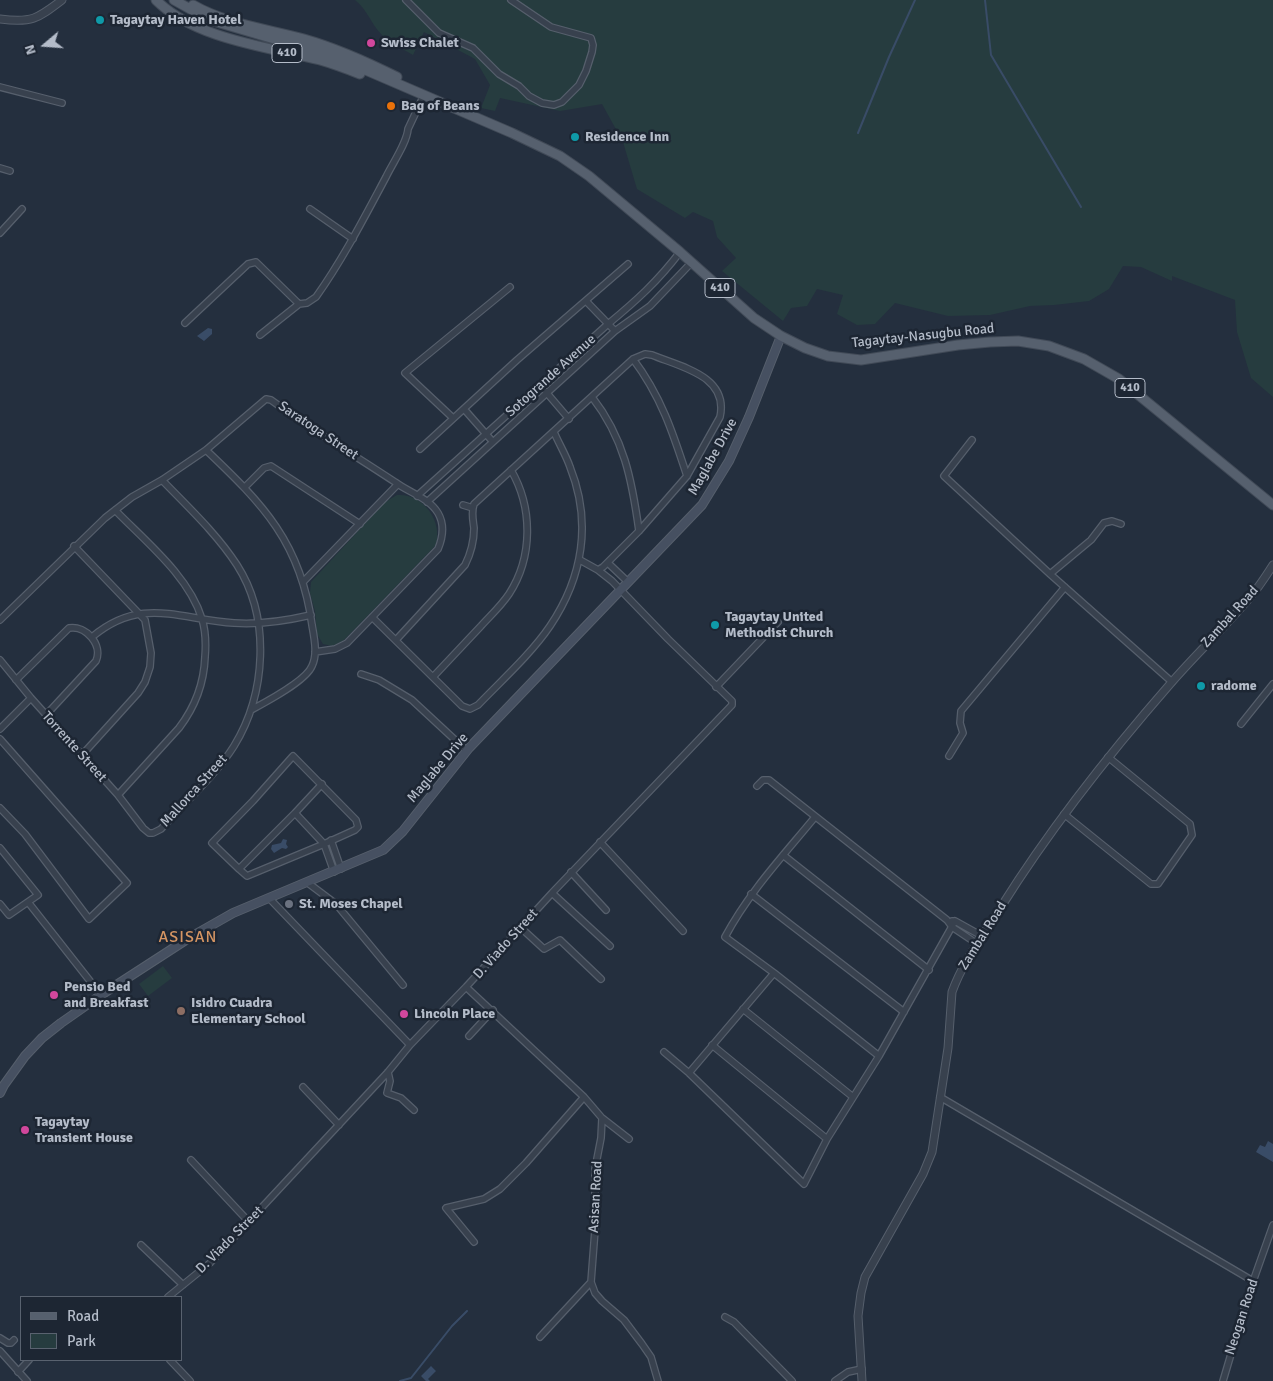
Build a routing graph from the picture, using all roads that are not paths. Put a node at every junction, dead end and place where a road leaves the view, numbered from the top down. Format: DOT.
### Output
graph roads {
  1 [pos="62,0"];
  2 [pos="156,0"];
  3 [pos="174,0"];
  4 [pos="183,0"];
  5 [pos="406,0"];
  6 [pos="511,0"];
  7 [pos="0,20"];
  8 [pos="0,87"];
  9 [pos="424,95"];
  10 [pos="62,103"];
  11 [pos="0,168"];
  12 [pos="10,170"];
  13 [pos="22,209"];
  14 [pos="310,209"];
  15 [pos="0,233"];
  16 [pos="352,239"];
  17 [pos="680,252"];
  18 [pos="691,263"];
  19 [pos="628,264"];
  20 [pos="510,287"];
  21 [pos="648,291"];
  22 [pos="656,299"];
  23 [pos="586,301"];
  24 [pos="635,303"];
  25 [pos="299,304"];
  26 [pos="643,312"];
  27 [pos="185,323"];
  28 [pos="608,324"];
  29 [pos="615,332"];
  30 [pos="260,335"];
  31 [pos="780,336"];
  32 [pos="633,359"];
  33 [pos="540,386"];
  34 [pos="546,394"];
  35 [pos="592,397"];
  36 [pos="464,409"];
  37 [pos="453,418"];
  38 [pos="569,419"];
  39 [pos="554,432"];
  40 [pos="487,435"];
  41 [pos="972,440"];
  42 [pos="493,442"];
  43 [pos="420,449"];
  44 [pos="206,450"];
  45 [pos="511,470"];
  46 [pos="687,476"];
  47 [pos="162,480"];
  48 [pos="398,484"];
  49 [pos="245,487"];
  50 [pos="417,496"];
  51 [pos="427,502"];
  52 [pos="463,505"];
  53 [pos="1273,505"];
  54 [pos="472,508"];
  55 [pos="115,510"];
  56 [pos="360,524"];
  57 [pos="1121,524"];
  58 [pos="639,531"];
  59 [pos="74,546"];
  60 [pos="580,560"];
  61 [pos="608,563"];
  62 [pos="1273,565"];
  63 [pos="598,570"];
  64 [pos="1050,574"];
  65 [pos="303,582"];
  66 [pos="628,582"];
  67 [pos="1065,587"];
  68 [pos="621,591"];
  69 [pos="140,613"];
  70 [pos="311,614"];
  71 [pos="372,617"];
  72 [pos="202,619"];
  73 [pos="0,620"];
  74 [pos="778,622"];
  75 [pos="259,623"];
  76 [pos="92,637"];
  77 [pos="396,640"];
  78 [pos="314,652"];
  79 [pos="0,660"];
  80 [pos="361,674"];
  81 [pos="433,677"];
  82 [pos="16,680"];
  83 [pos="1172,682"];
  84 [pos="1273,684"];
  85 [pos="716,687"];
  86 [pos="31,698"];
  87 [pos="251,710"];
  88 [pos="46,715"];
  89 [pos="1241,724"];
  90 [pos="0,729"];
  91 [pos="0,739"];
  92 [pos="467,751"];
  93 [pos="82,755"];
  94 [pos="949,756"];
  95 [pos="1108,757"];
  96 [pos="322,784"];
  97 [pos="757,786"];
  98 [pos="118,795"];
  99 [pos="0,808"];
  100 [pos="295,813"];
  101 [pos="1064,814"];
  102 [pos="815,817"];
  103 [pos="150,832"];
  104 [pos="331,840"];
  105 [pos="600,842"];
  106 [pos="324,844"];
  107 [pos="0,848"];
  108 [pos="783,855"];
  109 [pos="239,869"];
  110 [pos="338,870"];
  111 [pos="571,872"];
  112 [pos="308,883"];
  113 [pos="552,893"];
  114 [pos="751,894"];
  115 [pos="269,898"];
  116 [pos="28,902"];
  117 [pos="0,904"];
  118 [pos="606,910"];
  119 [pos="947,920"];
  120 [pos="955,921"];
  121 [pos="520,927"];
  122 [pos="952,927"];
  123 [pos="683,931"];
  124 [pos="982,936"];
  125 [pos="976,943"];
  126 [pos="610,946"];
  127 [pos="929,970"];
  128 [pos="774,973"];
  129 [pos="600,979"];
  130 [pos="403,985"];
  131 [pos="466,987"];
  132 [pos="101,995"];
  133 [pos="743,1009"];
  134 [pos="493,1010"];
  135 [pos="904,1012"];
  136 [pos="469,1036"];
  137 [pos="410,1045"];
  138 [pos="712,1045"];
  139 [pos="664,1052"];
  140 [pos="879,1056"];
  141 [pos="388,1072"];
  142 [pos="689,1073"];
  143 [pos="303,1087"];
  144 [pos="0,1093"];
  145 [pos="584,1097"];
  146 [pos="853,1097"];
  147 [pos="940,1097"];
  148 [pos="414,1110"];
  149 [pos="602,1118"];
  150 [pos="339,1124"];
  151 [pos="827,1138"];
  152 [pos="629,1139"];
  153 [pos="191,1160"];
  154 [pos="249,1222"];
  155 [pos="1273,1225"];
  156 [pos="474,1242"];
  157 [pos="141,1245"];
  158 [pos="1253,1281"];
  159 [pos="591,1282"];
  160 [pos="182,1285"];
  161 [pos="169,1296"];
  162 [pos="725,1317"];
  163 [pos="540,1337"];
  164 [pos="0,1338"];
  165 [pos="14,1340"];
  166 [pos="0,1351"];
  167 [pos="28,1361"];
  168 [pos="171,1361"];
  169 [pos="862,1368"];
  170 [pos="18,1372"];
  171 [pos="27,1381"];
  172 [pos="190,1381"];
  173 [pos="658,1381"];
  174 [pos="792,1381"];
  175 [pos="835,1381"];
  176 [pos="862,1381"];
  177 [pos="1222,1381"];
  1 -- 7 [label="street"];
  2 -- 9 [label="main road, Tagaytay-Nasugbu Road / 410"];
  3 -- 9 [label="main road, Tagaytay-Nasugbu Road"];
  4 -- 9 [label="main road, Tagaytay-Nasugbu Road / 410"];
  5 -- 6 [label="street"];
  8 -- 10 [label="street"];
  9 -- 16 [label="street"];
  9 -- 17 [label="main road, Tagaytay-Nasugbu Road / 410"];
  11 -- 12 [label="street"];
  13 -- 15 [label="street"];
  14 -- 16 [label="street"];
  16 -- 25 [label="street"];
  17 -- 18 [label="main road, Tagaytay-Nasugbu Road / 410"];
  17 -- 21 [label="street, Sotogrande Avenue"];
  18 -- 22 [label="street, Sotogrande Avenue"];
  18 -- 31 [label="main road, Tagaytay-Nasugbu Road / 410"];
  19 -- 23 [label="street"];
  20 -- 37 [label="street"];
  21 -- 22 [label="street"];
  21 -- 24 [label="street, Sotogrande Avenue"];
  22 -- 26 [label="street, Sotogrande Avenue"];
  23 -- 28 [label="street"];
  23 -- 36 [label="street"];
  24 -- 26 [label="street"];
  24 -- 28 [label="street, Sotogrande Avenue"];
  25 -- 27 [label="street"];
  25 -- 30 [label="street"];
  26 -- 29 [label="street, Sotogrande Avenue"];
  28 -- 29 [label="street"];
  28 -- 33 [label="street, Sotogrande Avenue"];
  29 -- 34 [label="street, Sotogrande Avenue"];
  31 -- 53 [label="main road, Tagaytay-Nasugbu Road / 410"];
  31 -- 66 [label="main road, Maglabe Drive"];
  32 -- 35 [label="street"];
  32 -- 46 [label="street"];
  32 -- 46 [label="street"];
  33 -- 34 [label="street"];
  33 -- 40 [label="street, Sotogrande Avenue"];
  34 -- 38 [label="street"];
  34 -- 42 [label="street, Sotogrande Avenue"];
  35 -- 38 [label="street"];
  35 -- 58 [label="street"];
  36 -- 37 [label="street"];
  36 -- 40 [label="street"];
  37 -- 43 [label="street"];
  38 -- 39 [label="street"];
  39 -- 45 [label="street"];
  39 -- 60 [label="street"];
  40 -- 42 [label="street"];
  40 -- 50 [label="street, Sotogrande Avenue"];
  41 -- 64 [label="street"];
  42 -- 51 [label="street, Sotogrande Avenue"];
  44 -- 47 [label="street, Saratoga Street"];
  44 -- 48 [label="street, Saratoga Street"];
  44 -- 49 [label="street"];
  45 -- 54 [label="street"];
  45 -- 81 [label="street"];
  46 -- 58 [label="street"];
  47 -- 55 [label="street, Saratoga Street"];
  47 -- 75 [label="street, Mallorca Street"];
  48 -- 50 [label="street, Saratoga Street"];
  48 -- 56 [label="street"];
  49 -- 56 [label="street"];
  49 -- 65 [label="street"];
  50 -- 51 [label="street, Saratoga Street"];
  51 -- 71 [label="street, Saratoga Street"];
  52 -- 54 [label="street"];
  54 -- 77 [label="street"];
  55 -- 59 [label="street, Saratoga Street"];
  55 -- 72 [label="street"];
  56 -- 65 [label="street"];
  57 -- 64 [label="street"];
  58 -- 61 [label="street"];
  59 -- 69 [label="street"];
  59 -- 73 [label="street, Saratoga Street"];
  60 -- 63 [label="street, D. Viado Street"];
  60 -- 81 [label="street"];
  61 -- 63 [label="street"];
  61 -- 66 [label="street"];
  62 -- 83 [label="street, Zambal Road"];
  63 -- 68 [label="street, D. Viado Street"];
  64 -- 67 [label="street"];
  65 -- 70 [label="street"];
  66 -- 68 [label="main road, Maglabe Drive"];
  67 -- 83 [label="street"];
  67 -- 94 [label="street"];
  68 -- 85 [label="street, D. Viado Street"];
  68 -- 92 [label="main road, Maglabe Drive"];
  69 -- 72 [label="street"];
  69 -- 76 [label="street"];
  69 -- 93 [label="street"];
  70 -- 75 [label="street"];
  70 -- 78 [label="street"];
  71 -- 77 [label="street"];
  71 -- 78 [label="street, Saratoga Street"];
  72 -- 75 [label="street"];
  72 -- 98 [label="street"];
  74 -- 85 [label="street"];
  75 -- 87 [label="street, Mallorca Street"];
  76 -- 82 [label="street"];
  76 -- 88 [label="street"];
  77 -- 81 [label="street"];
  78 -- 87 [label="street"];
  79 -- 82 [label="street, Torrente Street"];
  80 -- 92 [label="street"];
  82 -- 86 [label="street, Torrente Street"];
  83 -- 95 [label="street, Zambal Road"];
  84 -- 89 [label="street"];
  85 -- 105 [label="street, D. Viado Street"];
  86 -- 88 [label="street, Torrente Street"];
  86 -- 90 [label="street"];
  87 -- 103 [label="street, Mallorca Street"];
  88 -- 93 [label="street, Torrente Street"];
  91 -- 99 [label="street"];
  92 -- 110 [label="main road, Maglabe Drive"];
  93 -- 98 [label="street, Torrente Street"];
  95 -- 101 [label="street, Zambal Road"];
  95 -- 101 [label="street"];
  96 -- 100 [label="street"];
  96 -- 104 [label="street"];
  96 -- 109 [label="street"];
  97 -- 102 [label="street"];
  98 -- 103 [label="street, Torrente Street"];
  100 -- 106 [label="street"];
  100 -- 109 [label="street"];
  101 -- 124 [label="street, Zambal Road"];
  102 -- 108 [label="street"];
  102 -- 119 [label="street"];
  104 -- 106 [label="street"];
  104 -- 110 [label="street"];
  105 -- 111 [label="street, D. Viado Street"];
  105 -- 123 [label="street"];
  106 -- 109 [label="street"];
  106 -- 110 [label="street"];
  107 -- 116 [label="street"];
  108 -- 114 [label="street"];
  108 -- 127 [label="street"];
  110 -- 112 [label="main road, Maglabe Drive"];
  111 -- 113 [label="street, D. Viado Street"];
  111 -- 118 [label="street"];
  112 -- 115 [label="main road, Maglabe Drive"];
  112 -- 130 [label="street"];
  113 -- 121 [label="street, D. Viado Street"];
  113 -- 126 [label="street"];
  114 -- 128 [label="street"];
  114 -- 135 [label="street"];
  115 -- 132 [label="main road, Maglabe Drive"];
  115 -- 137 [label="street"];
  116 -- 117 [label="street"];
  116 -- 132 [label="street"];
  119 -- 120 [label="street"];
  119 -- 122 [label="street"];
  120 -- 122 [label="street"];
  120 -- 124 [label="street"];
  121 -- 129 [label="street"];
  121 -- 131 [label="street, D. Viado Street"];
  122 -- 125 [label="street"];
  122 -- 127 [label="street"];
  124 -- 125 [label="street, Zambal Road"];
  125 -- 147 [label="street, Zambal Road"];
  127 -- 135 [label="street"];
  128 -- 133 [label="street"];
  128 -- 140 [label="street"];
  131 -- 134 [label="street"];
  131 -- 137 [label="street, D. Viado Street"];
  132 -- 144 [label="main road, Maglabe Drive"];
  133 -- 138 [label="street"];
  133 -- 146 [label="street"];
  134 -- 136 [label="street"];
  134 -- 145 [label="street"];
  135 -- 140 [label="street"];
  137 -- 141 [label="street, D. Viado Street"];
  138 -- 142 [label="street"];
  138 -- 151 [label="street"];
  139 -- 142 [label="street"];
  140 -- 146 [label="street"];
  141 -- 148 [label="street"];
  141 -- 150 [label="street, D. Viado Street"];
  142 -- 151 [label="street"];
  143 -- 150 [label="street"];
  145 -- 149 [label="street"];
  145 -- 156 [label="street"];
  146 -- 151 [label="street"];
  147 -- 158 [label="street"];
  147 -- 169 [label="street, Zambal Road"];
  149 -- 152 [label="street"];
  149 -- 159 [label="street, Asisan Road"];
  150 -- 154 [label="street, D. Viado Street"];
  153 -- 154 [label="street"];
  154 -- 160 [label="street, D. Viado Street"];
  155 -- 158 [label="street, Neogan Road"];
  157 -- 160 [label="street"];
  158 -- 177 [label="street, Neogan Road"];
  159 -- 163 [label="street"];
  159 -- 173 [label="street"];
  160 -- 161 [label="street, D. Viado Street"];
  162 -- 174 [label="street"];
  164 -- 165 [label="street"];
  166 -- 170 [label="street"];
  167 -- 170 [label="street"];
  168 -- 172 [label="street"];
  169 -- 175 [label="street"];
  169 -- 176 [label="street, Zambal Road"];
  170 -- 171 [label="street"];
}
